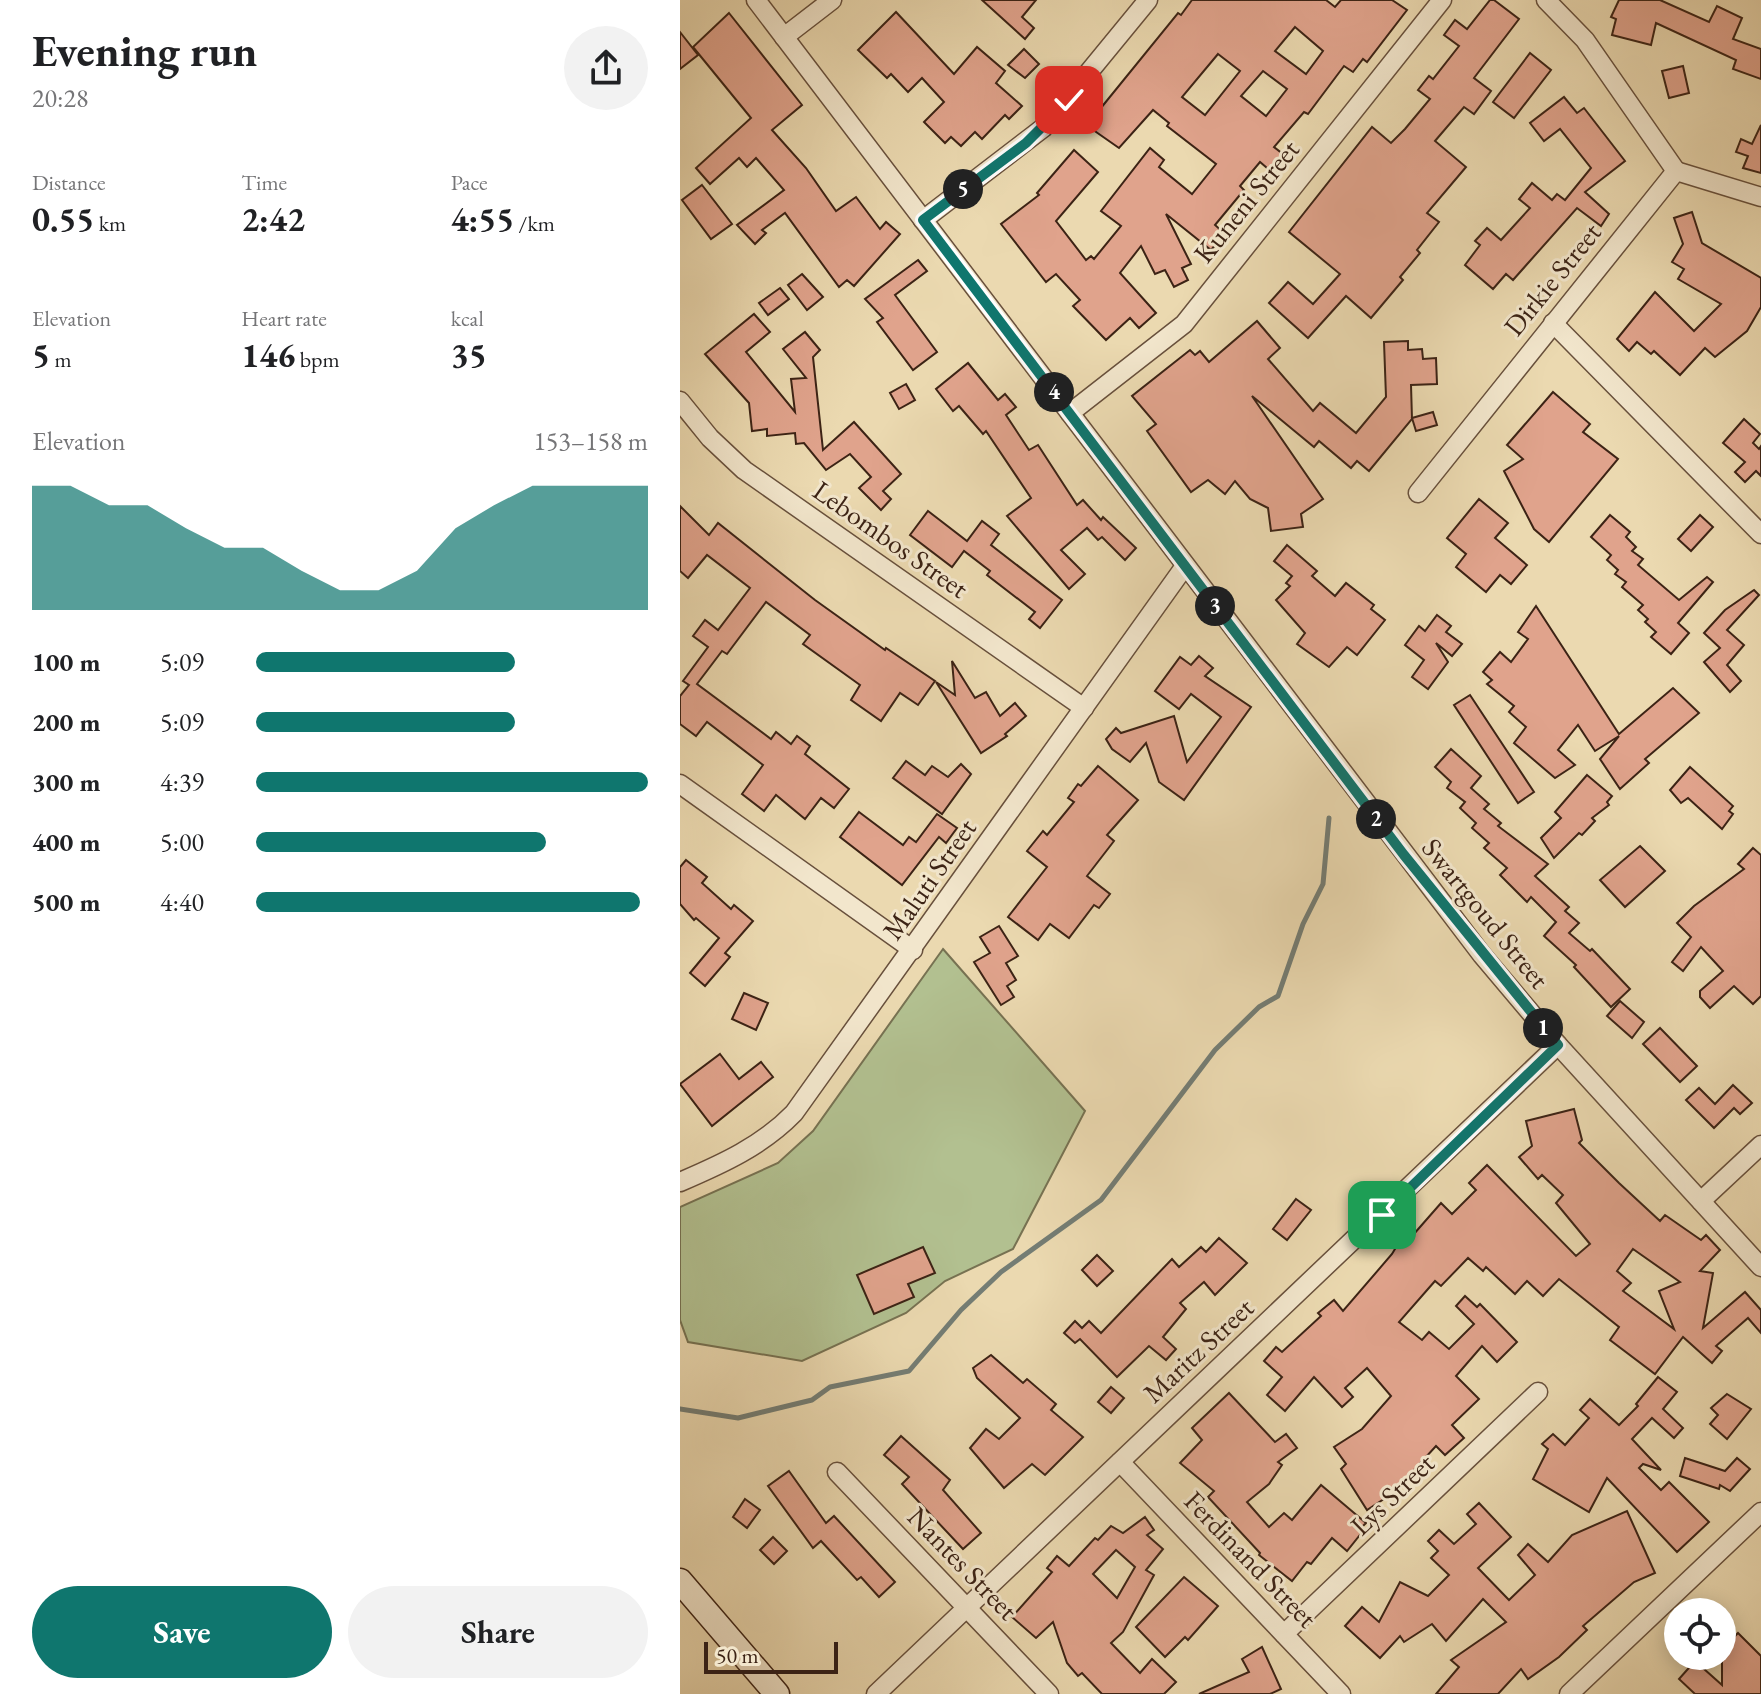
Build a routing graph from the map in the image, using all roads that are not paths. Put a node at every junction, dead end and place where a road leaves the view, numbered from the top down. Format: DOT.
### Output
graph roads {
  1 [pos="756,0"];
  2 [pos="832,0"];
  3 [pos="1148,0"];
  4 [pos="1442,0"];
  5 [pos="1546,0"];
  6 [pos="784,37"];
  7 [pos="1676,171"];
  8 [pos="1761,197"];
  9 [pos="923,220"];
  10 [pos="1553,323"];
  11 [pos="680,401"];
  12 [pos="1070,413"];
  13 [pos="1418,493"];
  14 [pos="1761,534"];
  15 [pos="1185,566"];
  16 [pos="1084,708"];
  17 [pos="680,784"];
  18 [pos="913,950"];
  19 [pos="1558,1045"];
  20 [pos="1761,1145"];
  21 [pos="680,1182"];
  22 [pos="1701,1201"];
  23 [pos="1761,1267"];
  24 [pos="1538,1392"];
  25 [pos="1120,1462"];
  26 [pos="837,1472"];
  27 [pos="1761,1512"];
  28 [pos="680,1581"];
  29 [pos="967,1608"];
  30 [pos="1284,1634"];
  31 [pos="777,1694"];
  32 [pos="876,1694"];
  33 [pos="1049,1694"];
  34 [pos="1341,1694"];
  35 [pos="1569,1694"];
  1 -- 6 [label="street, Swartgoud Street"];
  2 -- 6 [label="street"];
  3 -- 9 [label="street"];
  4 -- 12 [label="street, Kuneni Street"];
  5 -- 7 [label="street"];
  6 -- 9 [label="street, Swartgoud Street"];
  7 -- 8 [label="street"];
  7 -- 10 [label="street, Dirkie Street"];
  9 -- 12 [label="street, Swartgoud Street"];
  10 -- 13 [label="street, Dirkie Street"];
  10 -- 14 [label="street"];
  11 -- 16 [label="street, Lebombos Street"];
  12 -- 15 [label="street, Swartgoud Street"];
  15 -- 16 [label="street, Maluti Street"];
  15 -- 19 [label="street, Swartgoud Street"];
  16 -- 18 [label="street, Maluti Street"];
  17 -- 18 [label="street"];
  18 -- 21 [label="street, Maluti Street"];
  19 -- 22 [label="street, Swartgoud Street"];
  19 -- 25 [label="street, Maritz Street"];
  20 -- 22 [label="street"];
  22 -- 23 [label="street, Swartgoud Street"];
  24 -- 30 [label="street, Lys Street"];
  25 -- 29 [label="street, Maritz Street"];
  25 -- 30 [label="street, Ferdinand Street"];
  26 -- 29 [label="street, Nantes Street"];
  27 -- 35 [label="street"];
  28 -- 31 [label="main road"];
  29 -- 32 [label="street, Maritz Street"];
  29 -- 33 [label="street, Nantes Street"];
  30 -- 34 [label="street, Ferdinand Street"];
}
